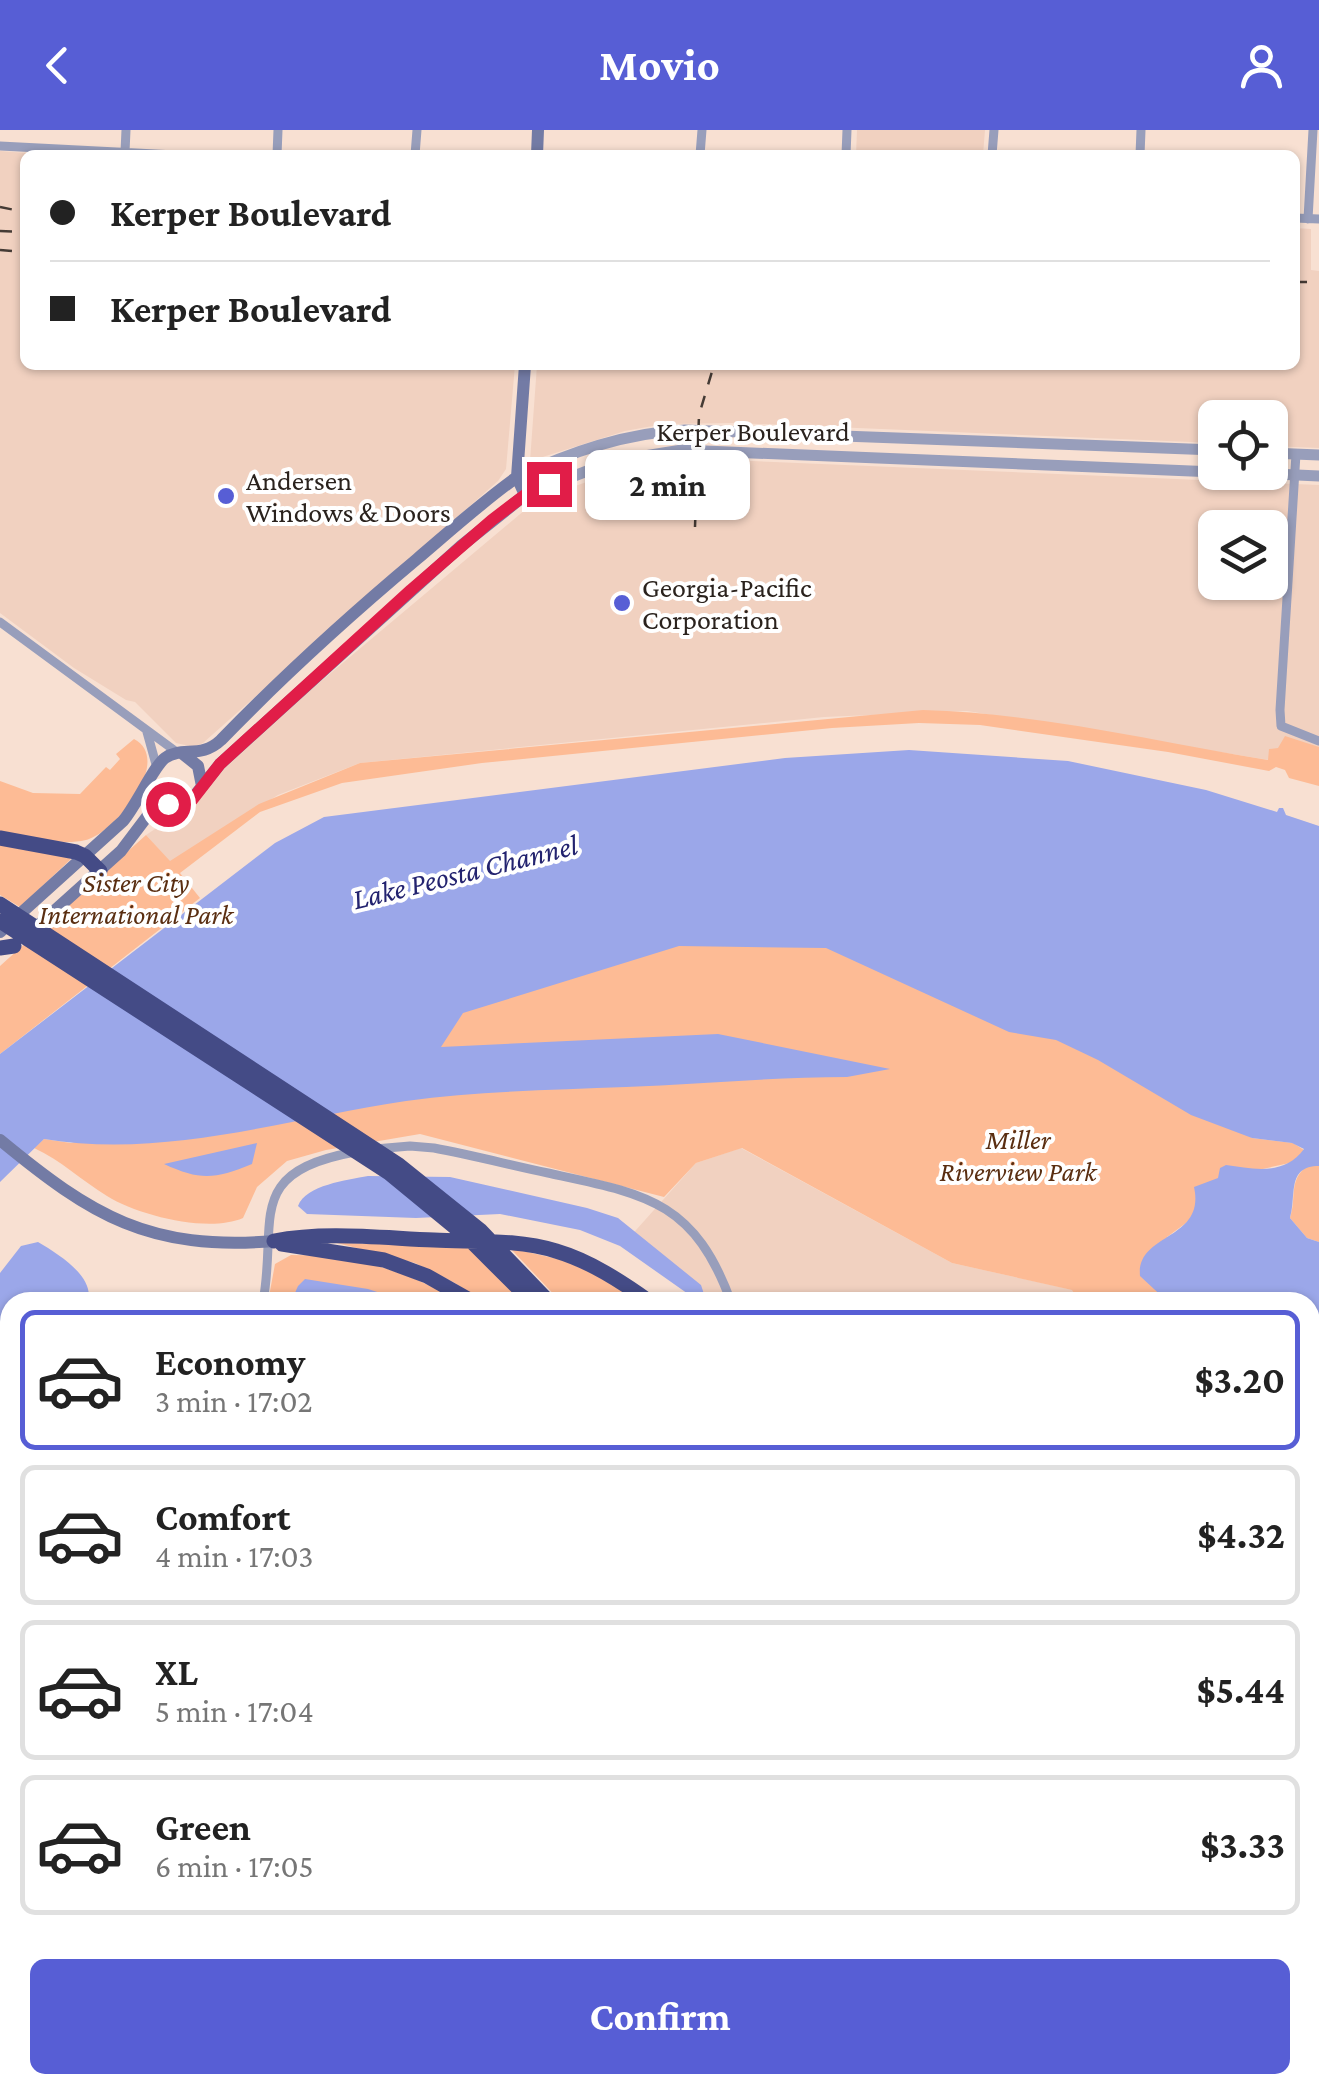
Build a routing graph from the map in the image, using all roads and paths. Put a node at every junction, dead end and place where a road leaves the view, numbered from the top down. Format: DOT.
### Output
graph roads {
  1 [pos="1313,130"];
  2 [pos="0,146"];
  3 [pos="83,150"];
  4 [pos="1314,219"];
  5 [pos="525,370"];
  6 [pos="1198,449"];
  7 [pos="1288,453"];
  8 [pos="1296,454"];
  9 [pos="1319,455"];
  10 [pos="1198,471"];
  11 [pos="1288,475"];
  12 [pos="1295,475"];
  13 [pos="1319,476"];
  14 [pos="517,477"];
  15 [pos="525,495"];
  16 [pos="0,622"];
  17 [pos="146,730"];
  18 [pos="1319,741"];
  19 [pos="181,754"];
  20 [pos="156,770"];
  21 [pos="202,786"];
  22 [pos="173,804"];
  23 [pos="0,838"];
  24 [pos="85,856"];
  25 [pos="100,871"];
  26 [pos="0,904"];
  27 [pos="0,920"];
  28 [pos="0,932"];
  29 [pos="7,947"];
  30 [pos="0,959"];
  31 [pos="0,1140"];
  32 [pos="270,1242"];
  33 [pos="264,1292"];
  34 [pos="455,1292"];
  35 [pos="522,1292"];
  36 [pos="539,1292"];
  37 [pos="634,1292"];
  38 [pos="727,1292"];
  1 -- 4 [label="street"];
  2 -- 3 [label="street"];
  5 -- 14 [label="main road"];
  6 -- 14 [label="street, Kerper Boulevard"];
  7 -- 8 [label="street"];
  8 -- 9 [label="street"];
  8 -- 12 [label="street"];
  10 -- 15 [label="street, Kerper Boulevard"];
  11 -- 12 [label="street"];
  12 -- 13 [label="street"];
  12 -- 18 [label="street"];
  14 -- 15 [label="main road"];
  14 -- 19 [label="main road, Kerper Boulevard"];
  15 -- 21 [label="main road, Kerper Boulevard"];
  16 -- 17 [label="street"];
  17 -- 19 [label="street"];
  17 -- 20 [label="street"];
  19 -- 20 [label="main road, Kerper Boulevard"];
  19 -- 21 [label="main road"];
  20 -- 22 [label="main road"];
  20 -- 24 [label="main road, Kerper Boulevard"];
  21 -- 22 [label="main road, Kerper Boulevard"];
  22 -- 25 [label="main road, Kerper Boulevard"];
  23 -- 24 [label="highway"];
  24 -- 25 [label="highway"];
  24 -- 28 [label="main road, Kerper Boulevard"];
  25 -- 29 [label="main road, Kerper Boulevard"];
  26 -- 36 [label="highway"];
  27 -- 35 [label="highway"];
  29 -- 30 [label="main road, Kerper Boulevard"];
  31 -- 32 [label="main road"];
  32 -- 33 [label="street"];
  32 -- 34 [label="highway"];
  32 -- 37 [label="highway"];
  32 -- 38 [label="street"];
}
